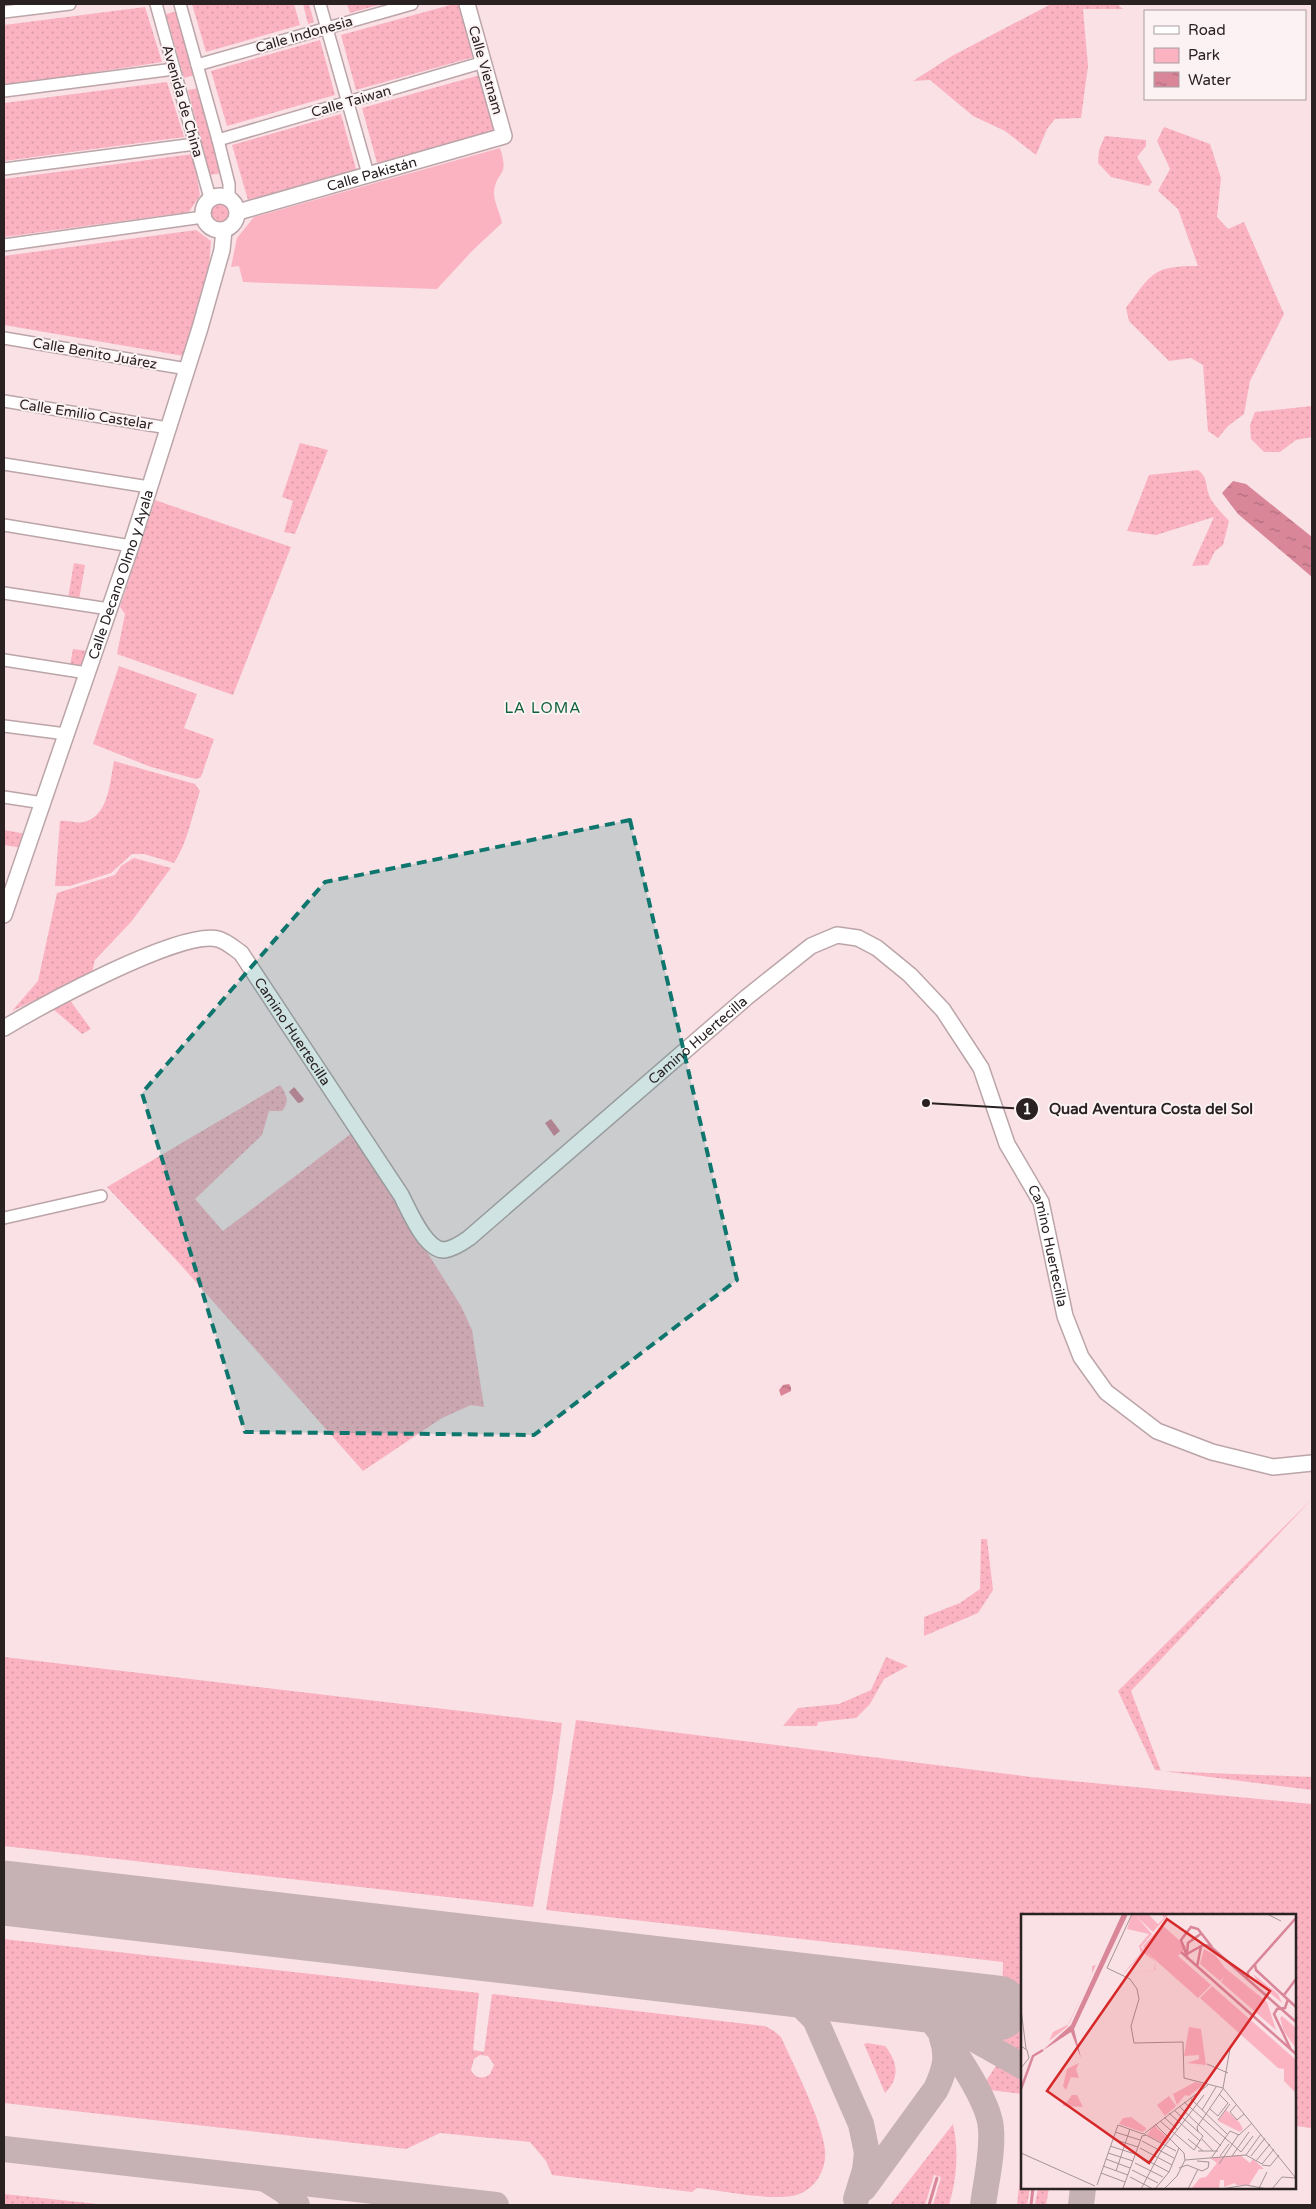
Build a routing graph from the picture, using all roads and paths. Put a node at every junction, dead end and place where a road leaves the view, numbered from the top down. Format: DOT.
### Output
graph roads {
  1 [pos="70,4"];
  2 [pos="156,4"];
  3 [pos="180,4"];
  4 [pos="320,4"];
  5 [pos="412,4"];
  6 [pos="467,4"];
  7 [pos="4,12"];
  8 [pos="327,28"];
  9 [pos="484,62"];
  10 [pos="197,65"];
  11 [pos="174,69"];
  12 [pos="4,92"];
  13 [pos="348,102"];
  14 [pos="504,136"];
  15 [pos="218,140"];
  16 [pos="195,144"];
  17 [pos="4,169"];
  18 [pos="368,174"];
  19 [pos="210,198"];
  20 [pos="229,198"];
  21 [pos="238,212"];
  22 [pos="203,217"];
  23 [pos="224,230"];
  24 [pos="4,245"];
  25 [pos="4,338"];
  26 [pos="187,369"];
  27 [pos="4,401"];
  28 [pos="168,428"];
  29 [pos="4,464"];
  30 [pos="149,487"];
  31 [pos="4,525"];
  32 [pos="131,546"];
  33 [pos="4,593"];
  34 [pos="109,609"];
  35 [pos="4,660"];
  36 [pos="87,673"];
  37 [pos="4,726"];
  38 [pos="66,734"];
  39 [pos="4,797"];
  40 [pos="43,803"];
  41 [pos="4,912"];
  42 [pos="4,1028"];
  43 [pos="101,1196"];
  44 [pos="4,1218"];
  45 [pos="1312,1463"];
  1 -- 7 [label="street"];
  2 -- 11 [label="street, Avenida de China"];
  3 -- 10 [label="street, Avenida de China"];
  4 -- 8 [label="street"];
  5 -- 8 [label="street, Calle Indonesia"];
  6 -- 9 [label="street, Calle Vietnam"];
  8 -- 10 [label="street, Calle Indonesia"];
  8 -- 13 [label="street"];
  9 -- 13 [label="street, Calle Taiwan"];
  9 -- 14 [label="street, Calle Vietnam"];
  10 -- 15 [label="street, Avenida de China"];
  11 -- 12 [label="street"];
  11 -- 16 [label="street, Avenida de China"];
  13 -- 15 [label="street, Calle Taiwan"];
  13 -- 18 [label="street"];
  14 -- 18 [label="street, Calle Pakistán"];
  15 -- 20 [label="street, Avenida de China"];
  16 -- 17 [label="street"];
  16 -- 19 [label="street, Avenida de China"];
  18 -- 21 [label="street, Calle Pakistán"];
  19 -- 20 [label="street"];
  19 -- 22 [label="street"];
  20 -- 21 [label="street"];
  21 -- 23 [label="street"];
  22 -- 23 [label="street"];
  22 -- 24 [label="street"];
  23 -- 26 [label="street, Calle Decano Olmo y Ayala"];
  25 -- 26 [label="street, Calle Benito Juárez"];
  26 -- 28 [label="street, Calle Decano Olmo y Ayala"];
  27 -- 28 [label="street, Calle Emilio Castelar"];
  28 -- 30 [label="street, Calle Decano Olmo y Ayala"];
  29 -- 30 [label="street"];
  30 -- 32 [label="street, Calle Decano Olmo y Ayala"];
  31 -- 32 [label="street"];
  32 -- 34 [label="street, Calle Decano Olmo y Ayala"];
  33 -- 34 [label="street"];
  34 -- 36 [label="street, Calle Decano Olmo y Ayala"];
  35 -- 36 [label="street"];
  36 -- 38 [label="street, Calle Decano Olmo y Ayala"];
  37 -- 38 [label="street"];
  38 -- 40 [label="street, Calle Decano Olmo y Ayala"];
  39 -- 40 [label="street"];
  40 -- 41 [label="street, Calle Decano Olmo y Ayala"];
  42 -- 45 [label="street, Camino Huertecilla"];
  43 -- 44 [label="street"];
}
